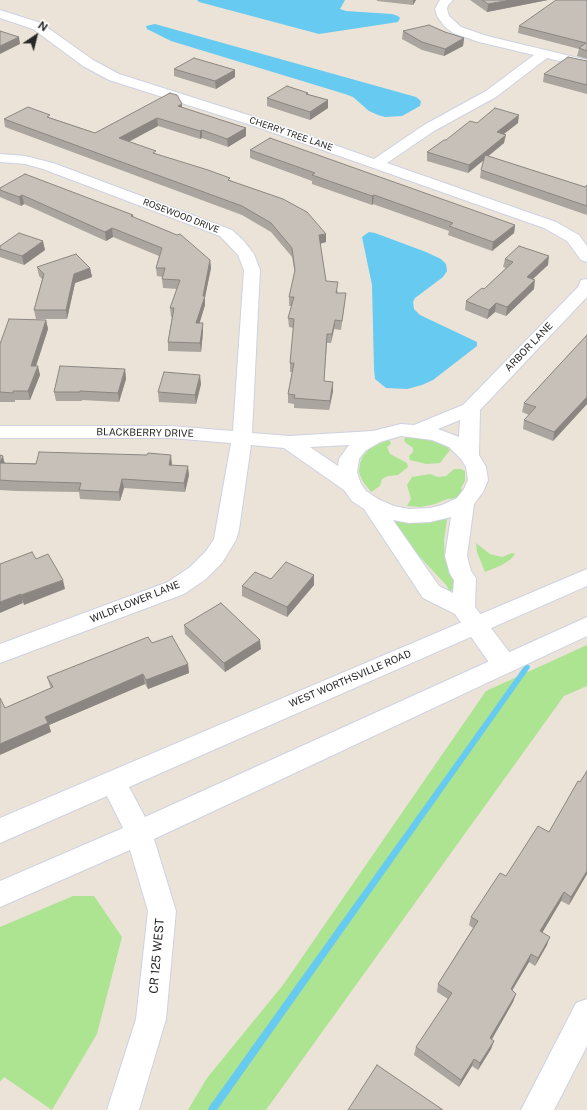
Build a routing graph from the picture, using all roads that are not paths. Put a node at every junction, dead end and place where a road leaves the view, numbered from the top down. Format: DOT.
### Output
graph roads {
  1 [pos="447,0"];
  2 [pos="4,17"];
  3 [pos="544,54"];
  4 [pos="587,64"];
  5 [pos="0,158"];
  6 [pos="376,164"];
  7 [pos="585,254"];
  8 [pos="587,284"];
  9 [pos="470,409"];
  10 [pos="416,431"];
  11 [pos="0,432"];
  12 [pos="373,437"];
  13 [pos="242,438"];
  14 [pos="289,442"];
  15 [pos="469,455"];
  16 [pos="351,485"];
  17 [pos="464,502"];
  18 [pos="371,504"];
  19 [pos="587,576"];
  20 [pos="470,617"];
  21 [pos="587,626"];
  22 [pos="0,654"];
  23 [pos="504,664"];
  24 [pos="114,783"];
  25 [pos="0,831"];
  26 [pos="139,834"];
  27 [pos="0,894"];
  28 [pos="587,1014"];
  29 [pos="123,1110"];
  30 [pos="537,1110"];
  1 -- 3 [label="street"];
  2 -- 6 [label="street, CHERRY TREE LANE"];
  3 -- 4 [label="street"];
  3 -- 6 [label="street"];
  5 -- 13 [label="street, ROSEWOOD DRIVE"];
  6 -- 7 [label="street, CHERRY TREE LANE"];
  8 -- 9 [label="street, ARBOR LANE"];
  9 -- 10 [label="street, ARBOR LANE"];
  9 -- 15 [label="street"];
  10 -- 12 [label="street, BLACKBERRY DRIVE"];
  10 -- 15 [label="street, BLACKBERRY DRIVE"];
  11 -- 13 [label="street, BLACKBERRY DRIVE"];
  12 -- 14 [label="street, BLACKBERRY DRIVE"];
  12 -- 16 [label="street, BLACKBERRY DRIVE"];
  13 -- 14 [label="street, BLACKBERRY DRIVE"];
  13 -- 22 [label="street, WILDFLOWER LANE"];
  14 -- 16 [label="street, BLACKBERRY DRIVE"];
  15 -- 17 [label="street, BLACKBERRY DRIVE"];
  16 -- 18 [label="street, BLACKBERRY DRIVE"];
  17 -- 18 [label="street, BLACKBERRY DRIVE"];
  17 -- 20 [label="street, BLACKBERRY DRIVE"];
  18 -- 20 [label="street, BLACKBERRY DRIVE"];
  19 -- 20 [label="street, WEST WORTHSVILLE ROAD"];
  20 -- 23 [label="street"];
  20 -- 24 [label="street, WEST WORTHSVILLE ROAD"];
  21 -- 23 [label="street"];
  23 -- 26 [label="street"];
  24 -- 25 [label="street, WEST WORTHSVILLE ROAD"];
  24 -- 26 [label="street, CR 125 WEST"];
  26 -- 27 [label="street"];
  26 -- 29 [label="street, CR 125 WEST"];
  28 -- 30 [label="street"];
}
